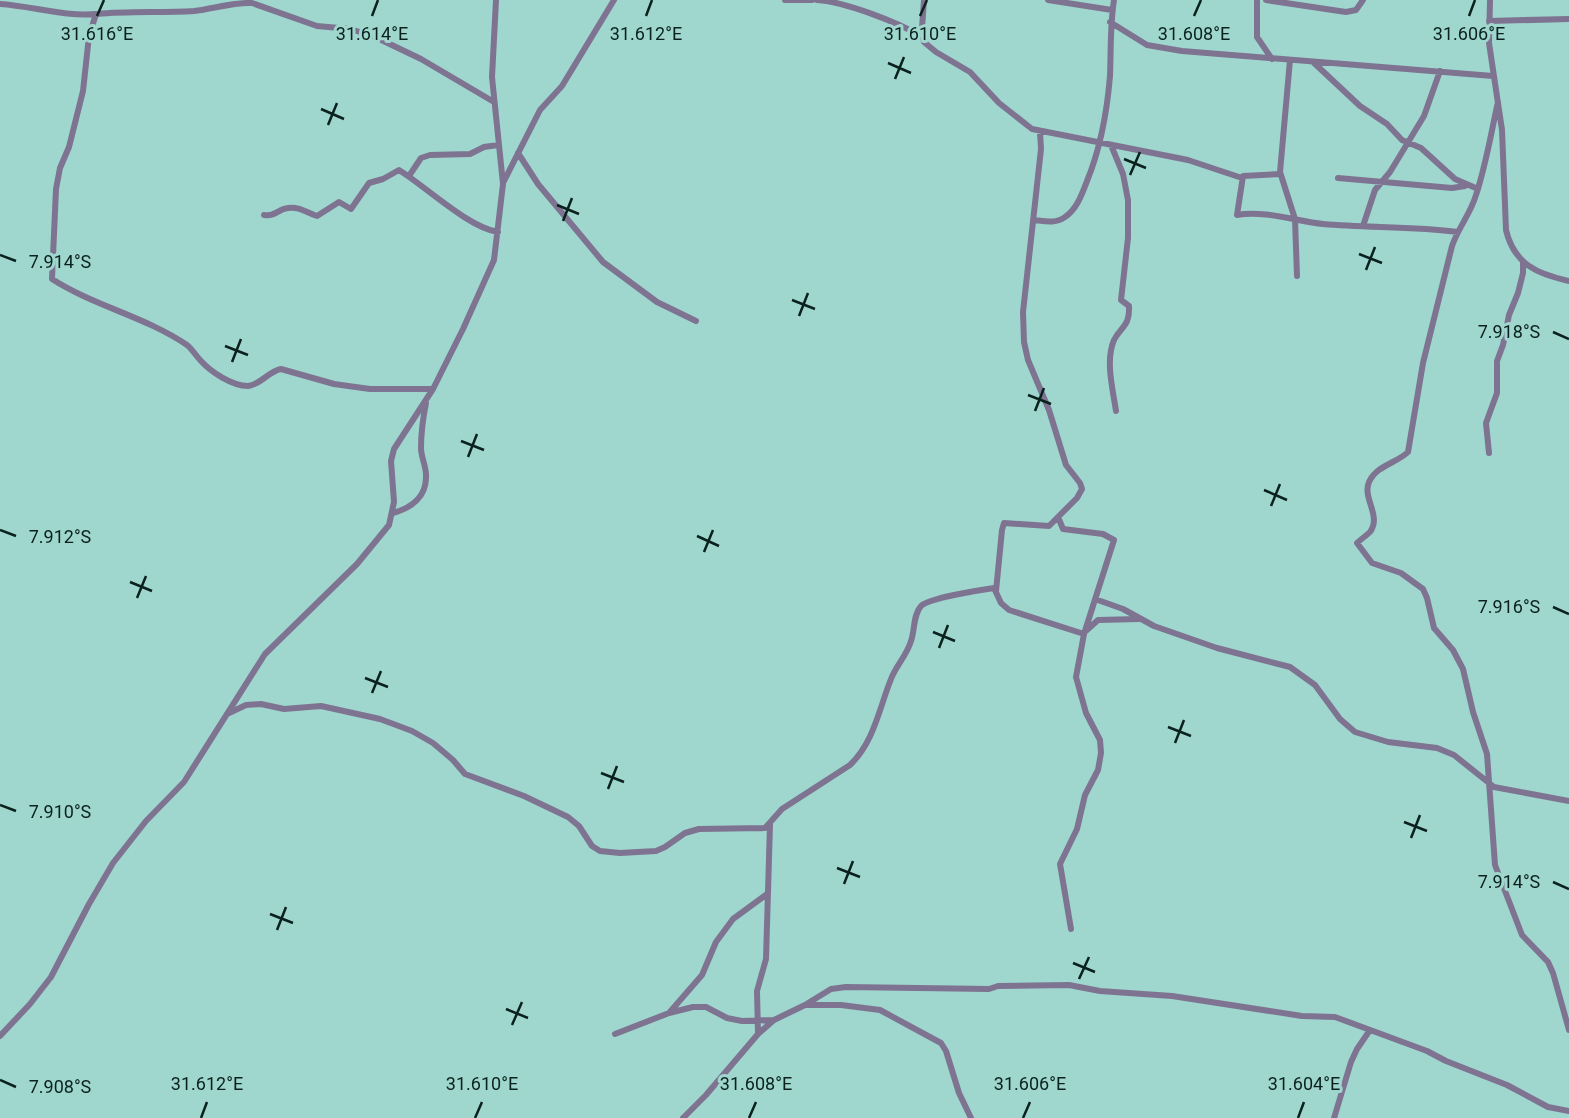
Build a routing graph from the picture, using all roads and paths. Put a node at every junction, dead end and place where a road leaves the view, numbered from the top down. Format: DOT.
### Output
graph roads {
  1 [pos="496,0"];
  2 [pos="614,0"];
  3 [pos="785,0"];
  4 [pos="812,0"];
  5 [pos="817,0"];
  6 [pos="924,0"];
  7 [pos="1048,0"];
  8 [pos="1114,0"];
  9 [pos="1257,0"];
  10 [pos="1266,0"];
  11 [pos="1363,0"];
  12 [pos="1490,0"];
  13 [pos="0,4"];
  14 [pos="1112,10"];
  15 [pos="96,14"];
  16 [pos="1569,19"];
  17 [pos="1489,21"];
  18 [pos="1110,22"];
  19 [pos="923,37"];
  20 [pos="1272,59"];
  21 [pos="1290,60"];
  22 [pos="1313,62"];
  23 [pos="1440,71"];
  24 [pos="1493,76"];
  25 [pos="494,102"];
  26 [pos="1498,102"];
  27 [pos="1040,132"];
  28 [pos="1409,142"];
  29 [pos="1101,143"];
  30 [pos="498,145"];
  31 [pos="1111,145"];
  32 [pos="518,153"];
  33 [pos="500,159"];
  34 [pos="514,162"];
  35 [pos="1280,174"];
  36 [pos="410,176"];
  37 [pos="1242,178"];
  38 [pos="1338,178"];
  39 [pos="1382,182"];
  40 [pos="503,184"];
  41 [pos="1467,186"];
  42 [pos="1478,189"];
  43 [pos="264,215"];
  44 [pos="1295,219"];
  45 [pos="1033,220"];
  46 [pos="1363,226"];
  47 [pos="498,232"];
  48 [pos="1458,232"];
  49 [pos="1523,262"];
  50 [pos="1297,276"];
  51 [pos="1569,281"];
  52 [pos="695,321"];
  53 [pos="433,389"];
  54 [pos="426,401"];
  55 [pos="1116,411"];
  56 [pos="1489,453"];
  57 [pos="393,513"];
  58 [pos="1058,517"];
  59 [pos="996,591"];
  60 [pos="1095,599"];
  61 [pos="1139,618"];
  62 [pos="1085,632"];
  63 [pos="228,714"];
  64 [pos="1489,785"];
  65 [pos="1569,801"];
  66 [pos="770,824"];
  67 [pos="767,894"];
  68 [pos="1070,929"];
  69 [pos="805,1005"];
  70 [pos="669,1013"];
  71 [pos="758,1019"];
  72 [pos="774,1020"];
  73 [pos="1370,1030"];
  74 [pos="1569,1030"];
  75 [pos="614,1034"];
  76 [pos="758,1034"];
  77 [pos="0,1036"];
  78 [pos="1569,1111"];
  79 [pos="683,1118"];
  80 [pos="971,1118"];
  81 [pos="1334,1118"];
  1 -- 25 [label="street"];
  2 -- 32 [label="street"];
  3 -- 4 [label="street"];
  5 -- 19 [label="street"];
  6 -- 19 [label="street"];
  7 -- 14 [label="street"];
  8 -- 14 [label="street"];
  9 -- 20 [label="street"];
  10 -- 11 [label="street"];
  12 -- 17 [label="street"];
  13 -- 15 [label="street"];
  14 -- 18 [label="street"];
  15 -- 25 [label="street"];
  15 -- 53 [label="street"];
  16 -- 17 [label="street"];
  17 -- 24 [label="street"];
  18 -- 20 [label="street"];
  18 -- 29 [label="street"];
  19 -- 27 [label="street"];
  20 -- 21 [label="street"];
  21 -- 22 [label="street"];
  21 -- 35 [label="street"];
  22 -- 23 [label="street"];
  22 -- 28 [label="street"];
  23 -- 24 [label="street"];
  23 -- 28 [label="street"];
  24 -- 26 [label="street"];
  25 -- 30 [label="street"];
  26 -- 42 [label="street"];
  26 -- 49 [label="street"];
  27 -- 29 [label="street"];
  27 -- 45 [label="street"];
  28 -- 39 [label="street"];
  28 -- 41 [label="street"];
  29 -- 31 [label="street"];
  29 -- 45 [label="street"];
  30 -- 33 [label="street"];
  30 -- 36 [label="street"];
  31 -- 37 [label="street"];
  31 -- 55 [label="street"];
  32 -- 34 [label="street"];
  32 -- 52 [label="street"];
  33 -- 34 [label="street"];
  33 -- 40 [label="street"];
  34 -- 40 [label="street"];
  35 -- 37 [label="street"];
  35 -- 44 [label="street"];
  36 -- 43 [label="street"];
  36 -- 47 [label="street"];
  37 -- 44 [label="street"];
  38 -- 39 [label="street"];
  39 -- 41 [label="street"];
  39 -- 46 [label="street"];
  40 -- 47 [label="street"];
  41 -- 42 [label="street"];
  42 -- 48 [label="street"];
  44 -- 46 [label="street"];
  44 -- 50 [label="street"];
  45 -- 58 [label="street"];
  46 -- 48 [label="street"];
  47 -- 53 [label="street"];
  48 -- 64 [label="street"];
  49 -- 51 [label="street"];
  49 -- 56 [label="street"];
  53 -- 54 [label="street"];
  54 -- 57 [label="street"];
  54 -- 57 [label="street"];
  57 -- 63 [label="street"];
  58 -- 59 [label="street"];
  58 -- 60 [label="street"];
  59 -- 62 [label="street"];
  59 -- 66 [label="street"];
  60 -- 61 [label="street"];
  60 -- 62 [label="street"];
  61 -- 62 [label="street"];
  61 -- 64 [label="street"];
  62 -- 68 [label="street"];
  63 -- 66 [label="street"];
  63 -- 77 [label="street"];
  64 -- 65 [label="street"];
  64 -- 74 [label="street"];
  66 -- 67 [label="street"];
  67 -- 70 [label="street"];
  67 -- 71 [label="street"];
  69 -- 72 [label="street"];
  69 -- 73 [label="street"];
  69 -- 80 [label="street"];
  70 -- 71 [label="street"];
  70 -- 75 [label="street"];
  71 -- 72 [label="street"];
  71 -- 76 [label="street"];
  72 -- 76 [label="street"];
  73 -- 78 [label="street"];
  73 -- 81 [label="street"];
  76 -- 79 [label="street"];
}
